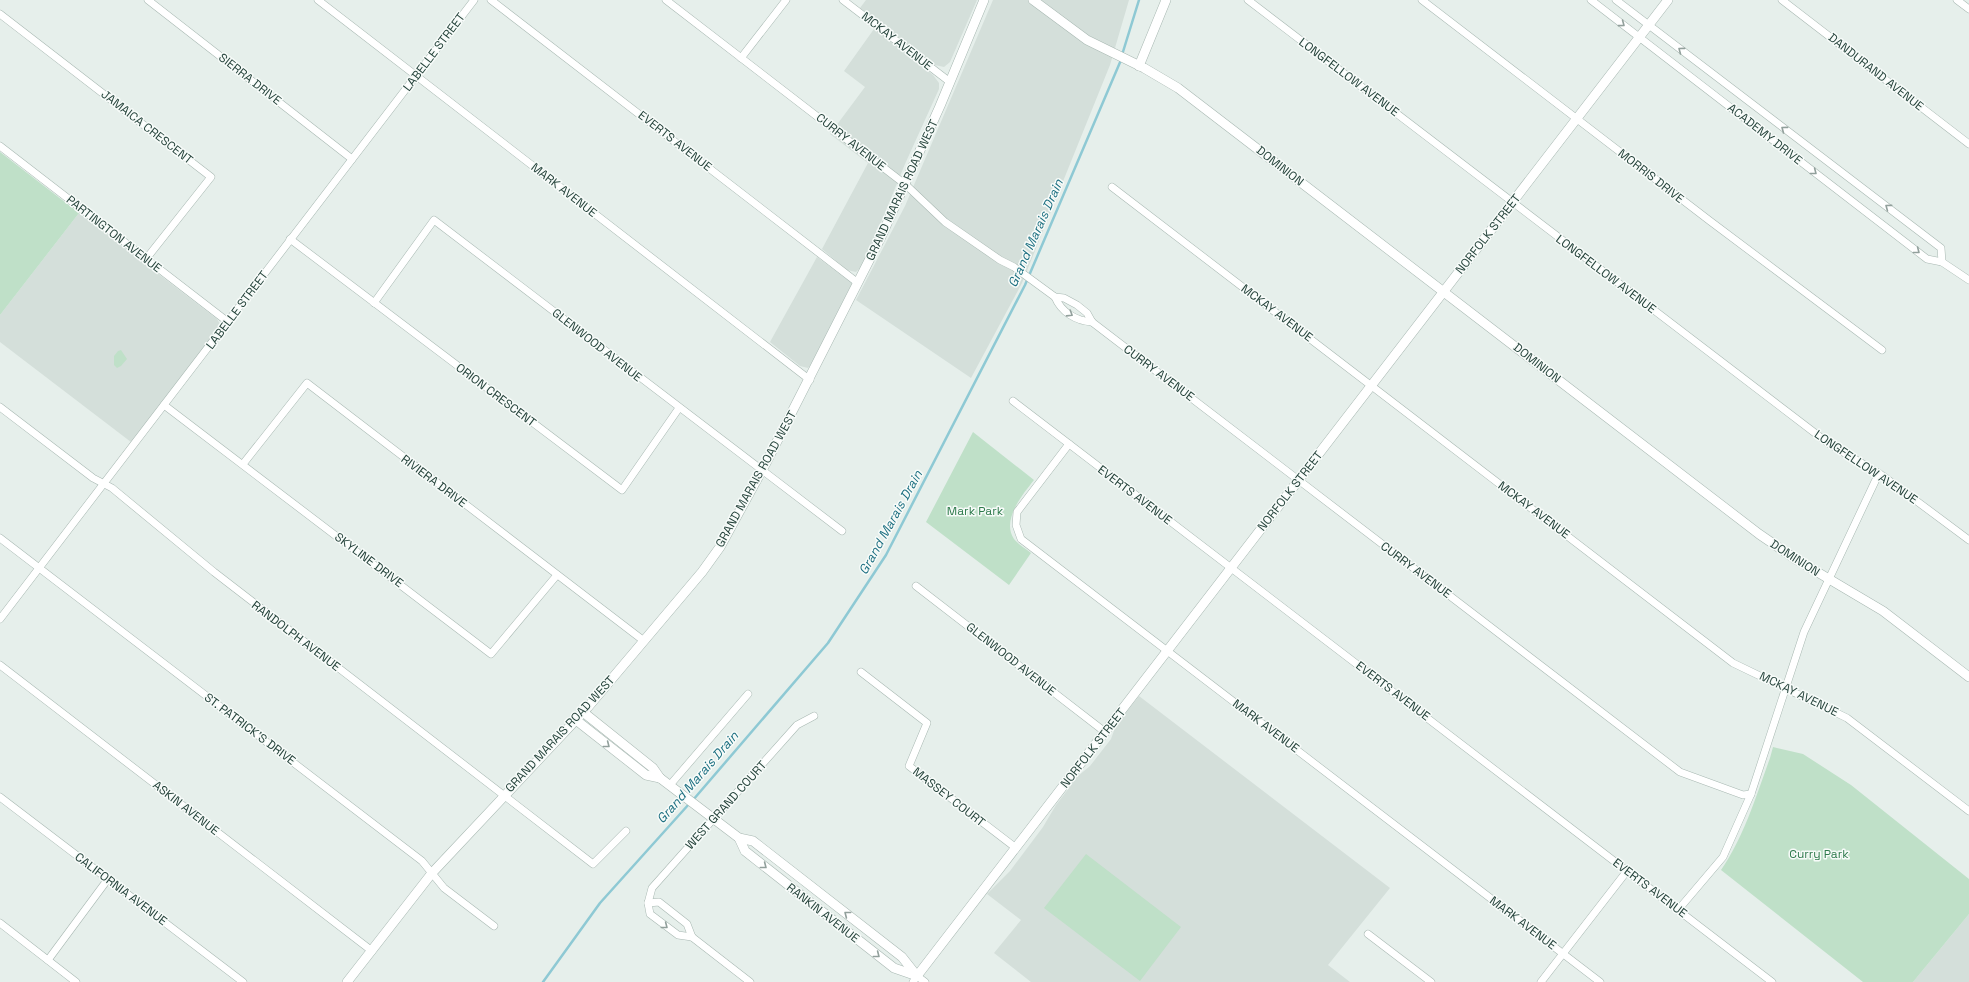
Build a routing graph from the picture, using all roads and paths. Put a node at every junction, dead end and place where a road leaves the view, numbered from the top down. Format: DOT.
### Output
graph roads {
  1 [pos="148,0"];
  2 [pos="318,0"];
  3 [pos="474,0"];
  4 [pos="491,0"];
  5 [pos="666,0"];
  6 [pos="786,0"];
  7 [pos="843,0"];
  8 [pos="984,0"];
  9 [pos="1033,0"];
  10 [pos="1166,0"];
  11 [pos="1248,0"];
  12 [pos="1422,0"];
  13 [pos="1591,0"];
  14 [pos="1616,0"];
  15 [pos="1668,0"];
  16 [pos="1782,0"];
  17 [pos="1957,0"];
  18 [pos="1969,9"];
  19 [pos="0,14"];
  20 [pos="1648,25"];
  21 [pos="1639,36"];
  22 [pos="741,58"];
  23 [pos="1139,66"];
  24 [pos="416,76"];
  25 [pos="950,82"];
  26 [pos="1576,119"];
  27 [pos="1969,144"];
  28 [pos="0,146"];
  29 [pos="352,159"];
  30 [pos="906,185"];
  31 [pos="1112,187"];
  32 [pos="1512,202"];
  33 [pos="290,239"];
  34 [pos="146,259"];
  35 [pos="1942,262"];
  36 [pos="1969,280"];
  37 [pos="858,283"];
  38 [pos="1444,292"];
  39 [pos="1055,297"];
  40 [pos="374,302"];
  41 [pos="228,322"];
  42 [pos="1092,322"];
  43 [pos="1882,350"];
  44 [pos="810,380"];
  45 [pos="1371,386"];
  46 [pos="1013,401"];
  47 [pos="164,405"];
  48 [pos="0,407"];
  49 [pos="679,408"];
  50 [pos="1069,444"];
  51 [pos="243,464"];
  52 [pos="762,471"];
  53 [pos="1879,473"];
  54 [pos="1298,480"];
  55 [pos="104,484"];
  56 [pos="842,531"];
  57 [pos="0,538"];
  58 [pos="1969,540"];
  59 [pos="39,568"];
  60 [pos="1231,568"];
  61 [pos="557,575"];
  62 [pos="1829,580"];
  63 [pos="916,586"];
  64 [pos="0,619"];
  65 [pos="644,641"];
  66 [pos="1168,651"];
  67 [pos="0,665"];
  68 [pos="861,672"];
  69 [pos="1969,677"];
  70 [pos="1785,688"];
  71 [pos="748,694"];
  72 [pos="583,712"];
  73 [pos="814,716"];
  74 [pos="576,720"];
  75 [pos="1105,732"];
  76 [pos="660,778"];
  77 [pos="673,788"];
  78 [pos="504,794"];
  79 [pos="1751,794"];
  80 [pos="0,796"];
  81 [pos="1969,811"];
  82 [pos="711,817"];
  83 [pos="626,831"];
  84 [pos="739,838"];
  85 [pos="1016,848"];
  86 [pos="1627,871"];
  87 [pos="432,874"];
  88 [pos="108,879"];
  89 [pos="648,903"];
  90 [pos="1678,910"];
  91 [pos="0,923"];
  92 [pos="494,926"];
  93 [pos="1368,934"];
  94 [pos="692,937"];
  95 [pos="372,951"];
  96 [pos="1563,954"];
  97 [pos="48,960"];
  98 [pos="919,980"];
  99 [pos="76,982"];
  100 [pos="243,982"];
  101 [pos="347,982"];
  102 [pos="750,982"];
  103 [pos="1431,982"];
  104 [pos="1541,982"];
  105 [pos="1600,982"];
  106 [pos="1772,982"];
  1 -- 29 [label="street, SIERRA DRIVE"];
  2 -- 24 [label="street, MARK AVENUE"];
  3 -- 24 [label="street, LABELLE STREET"];
  4 -- 37 [label="street, EVERTS AVENUE"];
  5 -- 22 [label="street, CURRY AVENUE"];
  6 -- 22 [label="street"];
  7 -- 25 [label="street, MCKAY AVENUE"];
  8 -- 25 [label="street, GRAND MARAIS ROAD WEST"];
  9 -- 23 [label="street, DOMINION"];
  10 -- 23 [label="street"];
  11 -- 32 [label="street, LONGFELLOW AVENUE"];
  12 -- 26 [label="street, MORRIS DRIVE"];
  13 -- 21 [label="street, ACADEMY DRIVE, one-way"];
  14 -- 20 [label="street, ACADEMY DRIVE"];
  15 -- 20 [label="street, NORFOLK STREET"];
  16 -- 27 [label="street, DANDURAND AVENUE"];
  17 -- 18 [label="street"];
  19 -- 34 [label="street, JAMAICA CRESCENT"];
  20 -- 21 [label="street, NORFOLK STREET"];
  35 -- 20 [label="street, ACADEMY DRIVE, one-way"];
  21 -- 26 [label="street, NORFOLK STREET"];
  21 -- 35 [label="street, ACADEMY DRIVE, one-way"];
  22 -- 30 [label="street, CURRY AVENUE"];
  23 -- 38 [label="street, DOMINION"];
  24 -- 29 [label="street, LABELLE STREET"];
  24 -- 44 [label="street, MARK AVENUE"];
  25 -- 30 [label="street, GRAND MARAIS ROAD WEST"];
  26 -- 32 [label="street, NORFOLK STREET"];
  26 -- 43 [label="street, MORRIS DRIVE"];
  28 -- 34 [label="street, PARTINGTON AVENUE"];
  29 -- 33 [label="street, LABELLE STREET"];
  30 -- 37 [label="street, GRAND MARAIS ROAD WEST"];
  30 -- 39 [label="street, CURRY AVENUE"];
  31 -- 45 [label="street, MCKAY AVENUE"];
  32 -- 38 [label="street, NORFOLK STREET"];
  32 -- 53 [label="street, LONGFELLOW AVENUE"];
  33 -- 40 [label="street, ORION CRESCENT"];
  33 -- 41 [label="street, LABELLE STREET"];
  34 -- 41 [label="street, PARTINGTON AVENUE"];
  35 -- 36 [label="street, ACADEMY DRIVE"];
  37 -- 44 [label="street, GRAND MARAIS ROAD WEST"];
  38 -- 45 [label="street, NORFOLK STREET"];
  38 -- 62 [label="street, DOMINION"];
  39 -- 42 [label="street, CURRY AVENUE"];
  39 -- 42 [label="street, CURRY AVENUE, one-way"];
  40 -- 49 [label="street, GLENWOOD AVENUE"];
  40 -- 49 [label="street, ORION CRESCENT"];
  41 -- 47 [label="street, LABELLE STREET"];
  42 -- 54 [label="street, CURRY AVENUE"];
  44 -- 52 [label="street, GRAND MARAIS ROAD WEST"];
  45 -- 54 [label="street, NORFOLK STREET"];
  45 -- 70 [label="street, MCKAY AVENUE"];
  46 -- 50 [label="street, EVERTS AVENUE"];
  47 -- 51 [label="street, SKYLINE DRIVE"];
  47 -- 55 [label="street, LABELLE STREET"];
  48 -- 55 [label="street, RANDOLPH AVENUE"];
  49 -- 52 [label="street, GLENWOOD AVENUE"];
  50 -- 60 [label="street, EVERTS AVENUE"];
  50 -- 66 [label="street, MARK AVENUE"];
  51 -- 61 [label="street, SKYLINE DRIVE"];
  51 -- 61 [label="street, RIVIERA DRIVE"];
  52 -- 56 [label="street, GLENWOOD AVENUE"];
  52 -- 65 [label="street, GRAND MARAIS ROAD WEST"];
  53 -- 58 [label="street, LONGFELLOW AVENUE"];
  53 -- 62 [label="street"];
  54 -- 60 [label="street, NORFOLK STREET"];
  54 -- 79 [label="street, CURRY AVENUE"];
  55 -- 59 [label="street, LABELLE STREET"];
  55 -- 78 [label="street, RANDOLPH AVENUE"];
  57 -- 59 [label="street, ST. PATRICK'S DRIVE"];
  59 -- 64 [label="street, LABELLE STREET"];
  59 -- 87 [label="street, ST. PATRICK'S DRIVE"];
  60 -- 66 [label="street, NORFOLK STREET"];
  60 -- 86 [label="street, EVERTS AVENUE"];
  61 -- 65 [label="street, RIVIERA DRIVE"];
  62 -- 69 [label="street, DOMINION"];
  62 -- 70 [label="street"];
  63 -- 75 [label="street, GLENWOOD AVENUE"];
  65 -- 72 [label="street, GRAND MARAIS ROAD WEST"];
  66 -- 75 [label="street, NORFOLK STREET"];
  66 -- 96 [label="street, MARK AVENUE"];
  67 -- 95 [label="street, ASKIN AVENUE"];
  68 -- 85 [label="street, MASSEY COURT"];
  70 -- 79 [label="street"];
  70 -- 81 [label="street, MCKAY AVENUE"];
  71 -- 77 [label="street"];
  72 -- 74 [label="street, GRAND MARAIS ROAD WEST"];
  72 -- 76 [label="street, RANKIN AVENUE"];
  73 -- 82 [label="street, WEST GRAND COURT"];
  74 -- 76 [label="street, RANKIN AVENUE, one-way"];
  74 -- 78 [label="street, GRAND MARAIS ROAD WEST"];
  75 -- 85 [label="street, NORFOLK STREET"];
  76 -- 77 [label="street, RANKIN AVENUE"];
  77 -- 82 [label="street, RANKIN AVENUE"];
  78 -- 83 [label="street, RANDOLPH AVENUE"];
  78 -- 87 [label="street, GRAND MARAIS ROAD WEST"];
  79 -- 90 [label="street"];
  80 -- 88 [label="street, CALIFORNIA AVENUE"];
  82 -- 84 [label="street, RANKIN AVENUE"];
  82 -- 89 [label="street, WEST GRAND COURT"];
  84 -- 98 [label="street, RANKIN AVENUE, one-way"];
  98 -- 84 [label="street, RANKIN AVENUE, one-way"];
  85 -- 98 [label="street, NORFOLK STREET"];
  86 -- 90 [label="street, EVERTS AVENUE"];
  86 -- 96 [label="street"];
  87 -- 92 [label="street, ST. PATRICK'S DRIVE"];
  87 -- 95 [label="street, GRAND MARAIS ROAD WEST"];
  88 -- 97 [label="street"];
  88 -- 100 [label="street, CALIFORNIA AVENUE"];
  89 -- 94 [label="street, one-way"];
  89 -- 94 [label="street"];
  90 -- 106 [label="street, EVERTS AVENUE"];
  91 -- 97 [label="street"];
  93 -- 103 [label="street"];
  94 -- 102 [label="street"];
  95 -- 101 [label="street, GRAND MARAIS ROAD WEST"];
  96 -- 104 [label="street"];
  96 -- 105 [label="street, MARK AVENUE"];
  97 -- 99 [label="street"];
}
